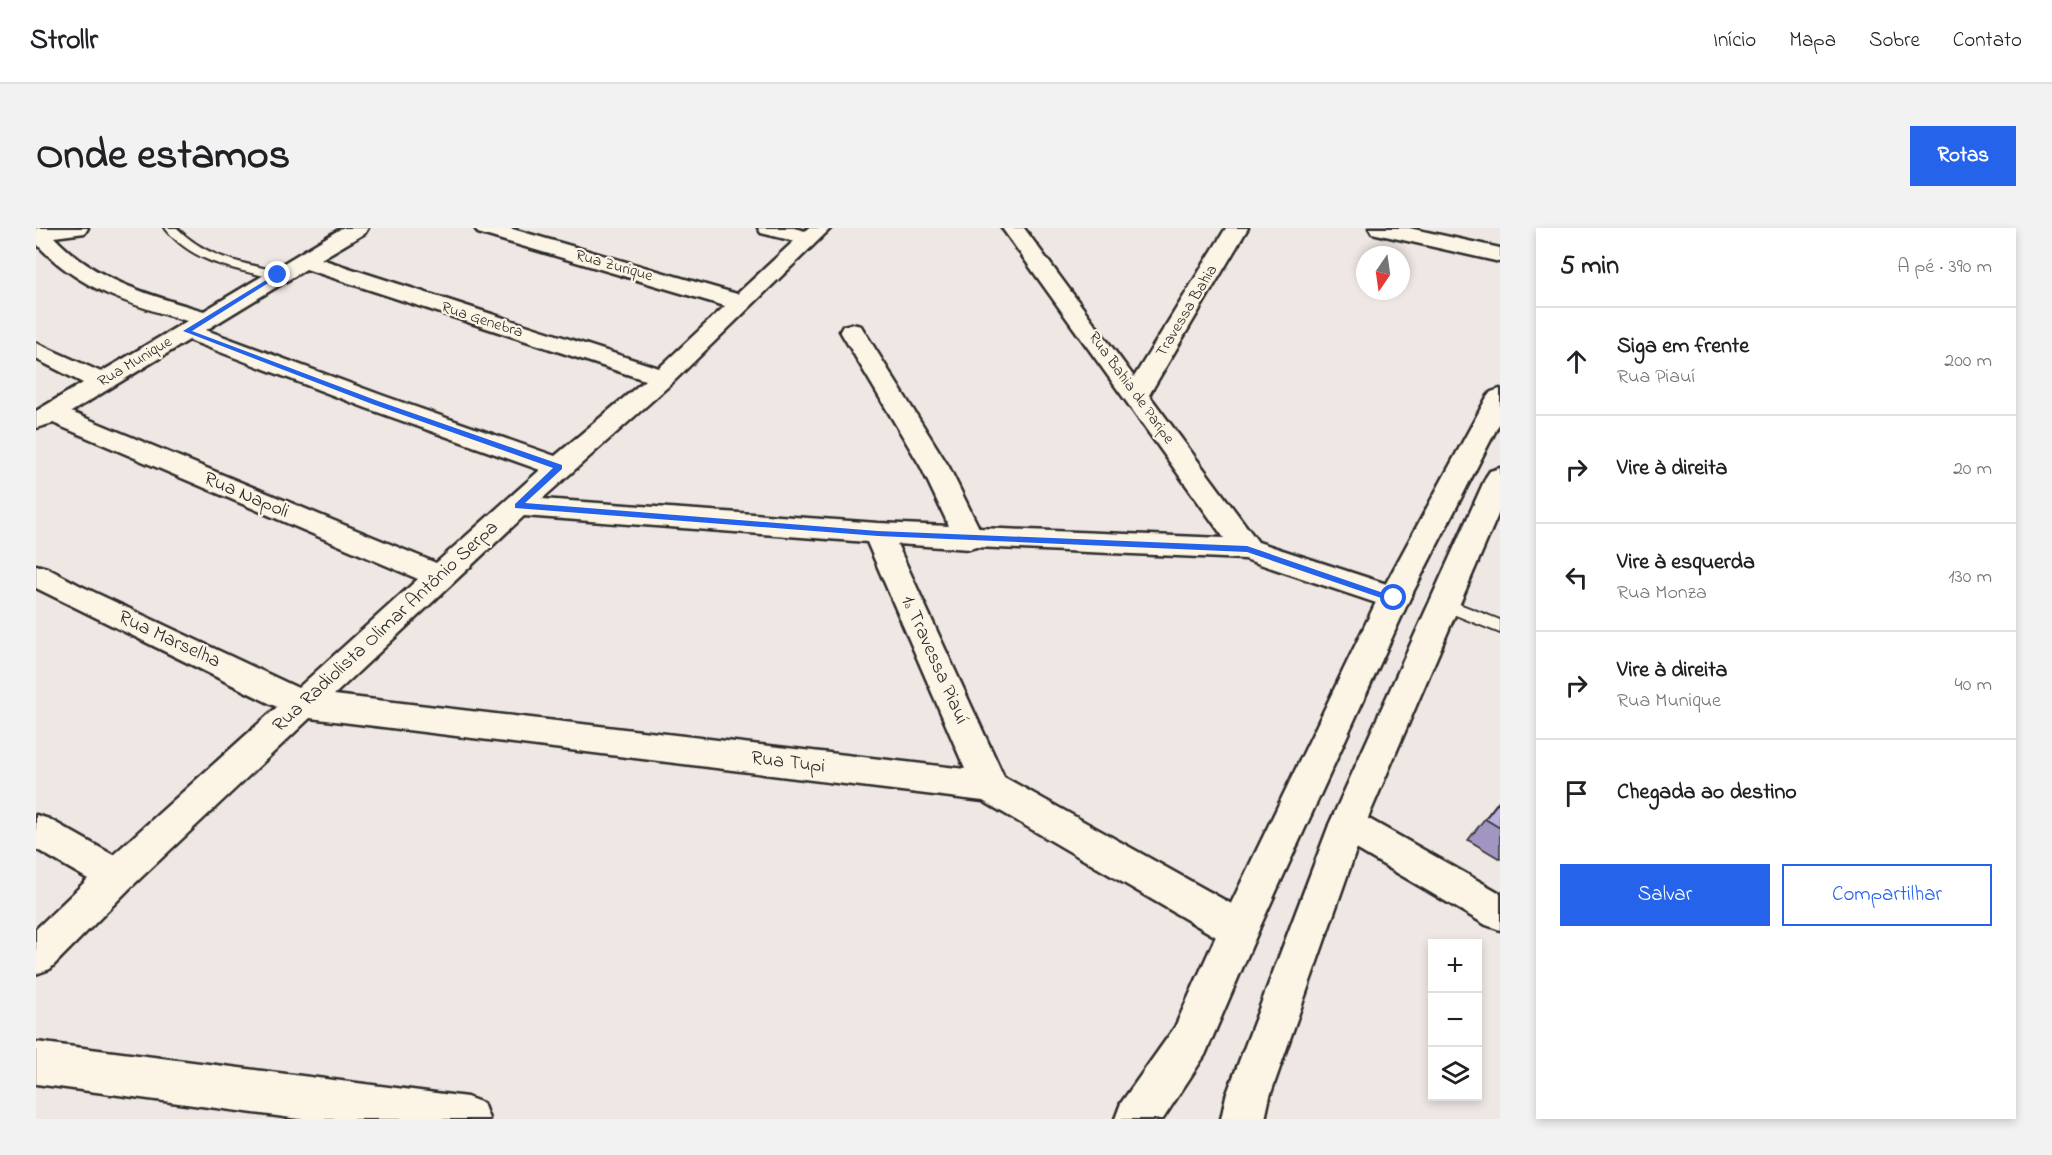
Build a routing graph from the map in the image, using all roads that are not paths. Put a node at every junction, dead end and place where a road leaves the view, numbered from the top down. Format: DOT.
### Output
graph roads {
  1 [pos="77,228"];
  2 [pos="171,228"];
  3 [pos="357,228"];
  4 [pos="486,228"];
  5 [pos="769,228"];
  6 [pos="1013,228"];
  7 [pos="1237,228"];
  8 [pos="1380,228"];
  9 [pos="37,231"];
  10 [pos="814,233"];
  11 [pos="1500,255"];
  12 [pos="302,260"];
  13 [pos="278,275"];
  14 [pos="741,303"];
  15 [pos="197,325"];
  16 [pos="852,331"];
  17 [pos="36,350"];
  18 [pos="663,378"];
  19 [pos="102,382"];
  20 [pos="1136,395"];
  21 [pos="1500,397"];
  22 [pos="44,418"];
  23 [pos="559,467"];
  24 [pos="1500,477"];
  25 [pos="518,506"];
  26 [pos="878,533"];
  27 [pos="970,539"];
  28 [pos="1247,549"];
  29 [pos="36,575"];
  30 [pos="442,577"];
  31 [pos="1394,598"];
  32 [pos="1444,604"];
  33 [pos="1500,627"];
  34 [pos="302,704"];
  35 [pos="990,787"];
  36 [pos="1347,825"];
  37 [pos="36,830"];
  38 [pos="116,876"];
  39 [pos="1500,913"];
  40 [pos="1239,929"];
  41 [pos="36,956"];
  42 [pos="36,1064"];
  43 [pos="466,1119"];
  44 [pos="1137,1119"];
  45 [pos="1243,1119"];
  1 -- 9 [label="street"];
  2 -- 13 [label="lane"];
  3 -- 12 [label="street, Rua Munique"];
  4 -- 14 [label="street, Rua Zurique"];
  5 -- 10 [label="street"];
  6 -- 20 [label="street, Rua Bahia de Paripe"];
  7 -- 20 [label="street, Travessa Bahia"];
  8 -- 11 [label="street"];
  9 -- 15 [label="street"];
  10 -- 14 [label="street, Rua Radiolista Olimar Antônio Serpa"];
  12 -- 13 [label="street, Rua Munique"];
  12 -- 18 [label="street, Rua Genebra"];
  13 -- 15 [label="street, Rua Munique"];
  14 -- 18 [label="street, Rua Radiolista Olimar Antônio Serpa"];
  15 -- 19 [label="street, Rua Munique"];
  15 -- 23 [label="street"];
  16 -- 27 [label="street"];
  17 -- 19 [label="street"];
  18 -- 23 [label="street, Rua Radiolista Olimar Antônio Serpa"];
  19 -- 22 [label="street, Rua Munique"];
  20 -- 28 [label="street, Rua Bahia de Paripe"];
  21 -- 31 [label="street"];
  22 -- 30 [label="street, Rua Napoli"];
  23 -- 25 [label="street, Rua Radiolista Olimar Antônio Serpa"];
  24 -- 32 [label="street"];
  25 -- 26 [label="street"];
  25 -- 30 [label="street, Rua Radiolista Olimar Antônio Serpa"];
  26 -- 27 [label="street"];
  26 -- 35 [label="street, 1ª Travessa Piauí"];
  27 -- 28 [label="street"];
  28 -- 31 [label="street"];
  29 -- 34 [label="street, Rua Marselha"];
  30 -- 34 [label="street, Rua Radiolista Olimar Antônio Serpa"];
  31 -- 40 [label="street"];
  32 -- 33 [label="lane"];
  32 -- 36 [label="street"];
  34 -- 35 [label="street, Rua Tupi"];
  34 -- 38 [label="street, Rua Radiolista Olimar Antônio Serpa"];
  35 -- 40 [label="street, Rua Tupi"];
  36 -- 39 [label="street"];
  36 -- 45 [label="street"];
  37 -- 38 [label="street"];
  38 -- 41 [label="street, Rua Radiolista Olimar Antônio Serpa"];
  40 -- 44 [label="street"];
  42 -- 43 [label="street"];
}
